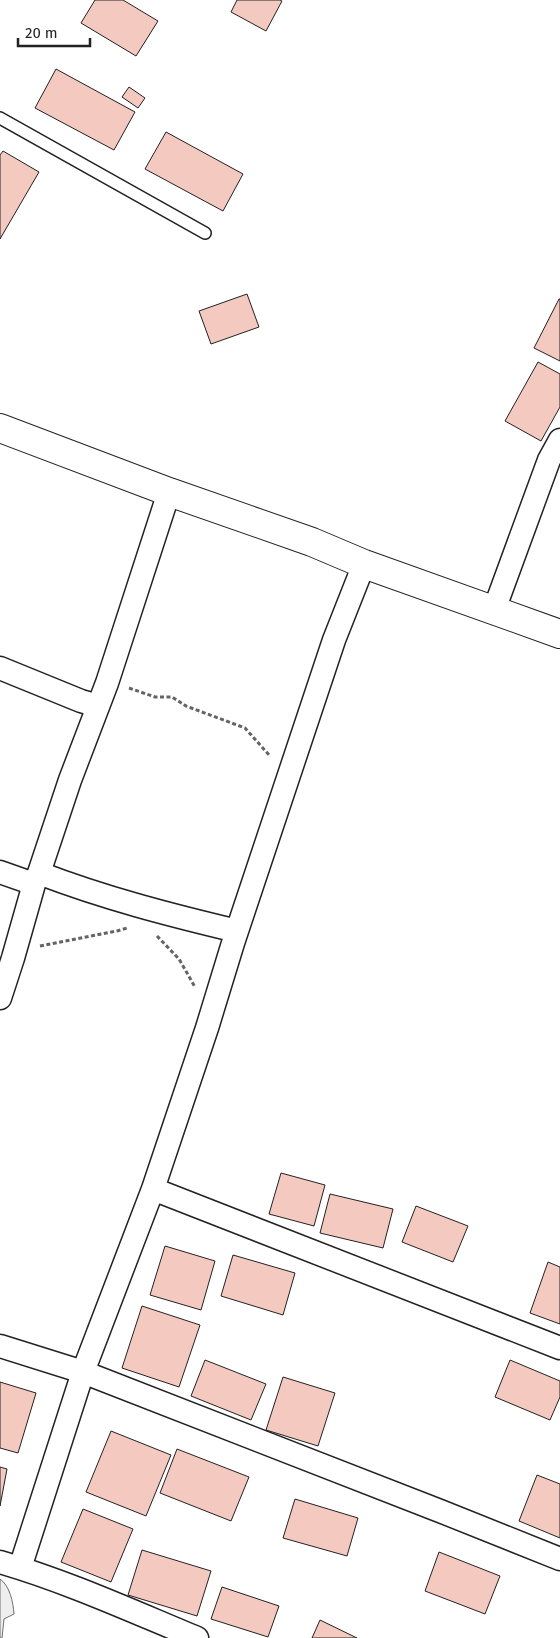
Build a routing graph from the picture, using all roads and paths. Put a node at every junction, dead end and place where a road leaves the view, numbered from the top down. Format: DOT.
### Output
graph roads {
  1 [pos="0,118"];
  2 [pos="205,232"];
  3 [pos="0,428"];
  4 [pos="560,440"];
  5 [pos="169,492"];
  6 [pos="364,564"];
  7 [pos="494,610"];
  8 [pos="560,634"];
  9 [pos="0,668"];
  10 [pos="107,683"];
  11 [pos="98,706"];
  12 [pos="288,776"];
  13 [pos="0,872"];
  14 [pos="37,878"];
  15 [pos="168,915"];
  16 [pos="237,931"];
  17 [pos="152,932"];
  18 [pos="14,958"];
  19 [pos="196,990"];
  20 [pos="0,998"];
  21 [pos="153,1189"];
  22 [pos="0,1346"];
  23 [pos="560,1348"];
  24 [pos="84,1372"];
  25 [pos="560,1560"];
  26 [pos="10,1565"];
  27 [pos="197,1638"];
  1 -- 2 [label="lane"];
  3 -- 5 [label="main road"];
  4 -- 7 [label="street"];
  5 -- 6 [label="main road"];
  5 -- 10 [label="street"];
  6 -- 7 [label="main road"];
  6 -- 12 [label="street"];
  7 -- 8 [label="main road"];
  9 -- 11 [label="street"];
  10 -- 11 [label="street"];
  10 -- 12 [label="path"];
  11 -- 14 [label="street"];
  12 -- 16 [label="street"];
  13 -- 14 [label="street"];
  14 -- 15 [label="street"];
  14 -- 18 [label="street"];
  15 -- 16 [label="street"];
  15 -- 18 [label="path"];
  16 -- 21 [label="street"];
  17 -- 19 [label="path"];
  18 -- 20 [label="street"];
  21 -- 23 [label="street"];
  21 -- 24 [label="street"];
  22 -- 24 [label="street"];
  24 -- 25 [label="street"];
  24 -- 26 [label="street"];
  26 -- 27 [label="street"];
}
